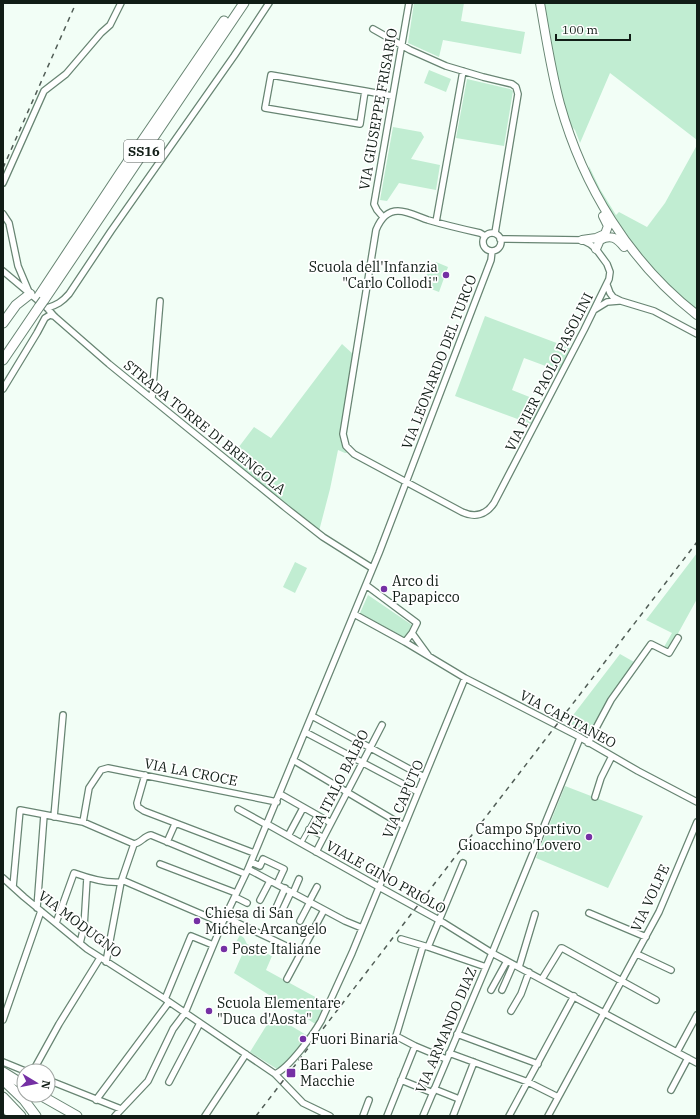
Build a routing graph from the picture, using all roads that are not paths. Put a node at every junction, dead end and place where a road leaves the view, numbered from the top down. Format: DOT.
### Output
graph roads {
  1 [pos="121,3"];
  2 [pos="236,3"];
  3 [pos="244,3"];
  4 [pos="269,3"];
  5 [pos="409,3"];
  6 [pos="540,3"];
  7 [pos="373,29"];
  8 [pos="401,45"];
  9 [pos="463,71"];
  10 [pos="365,91"];
  11 [pos="392,96"];
  12 [pos="3,183"];
  13 [pos="602,205"];
  14 [pos="3,214"];
  15 [pos="383,217"];
  16 [pos="436,222"];
  17 [pos="495,233"];
  18 [pos="485,236"];
  19 [pos="500,239"];
  20 [pos="582,240"];
  21 [pos="596,249"];
  22 [pos="492,251"];
  23 [pos="640,259"];
  24 [pos="3,271"];
  25 [pos="607,285"];
  26 [pos="160,301"];
  27 [pos="622,301"];
  28 [pos="39,302"];
  29 [pos="594,310"];
  30 [pos="697,315"];
  31 [pos="54,316"];
  32 [pos="3,323"];
  33 [pos="697,334"];
  34 [pos="3,349"];
  35 [pos="3,360"];
  36 [pos="3,389"];
  37 [pos="152,398"];
  38 [pos="406,482"];
  39 [pos="372,568"];
  40 [pos="366,585"];
  41 [pos="354,614"];
  42 [pos="412,633"];
  43 [pos="678,638"];
  44 [pos="405,642"];
  45 [pos="430,657"];
  46 [pos="466,678"];
  47 [pos="63,715"];
  48 [pos="312,716"];
  49 [pos="382,725"];
  50 [pos="305,732"];
  51 [pos="580,738"];
  52 [pos="588,743"];
  53 [pos="370,748"];
  54 [pos="612,756"];
  55 [pos="293,760"];
  56 [pos="362,762"];
  57 [pos="145,775"];
  58 [pos="424,777"];
  59 [pos="347,792"];
  60 [pos="418,792"];
  61 [pos="280,794"];
  62 [pos="595,797"];
  63 [pos="277,802"];
  64 [pos="697,802"];
  65 [pos="303,808"];
  66 [pos="238,809"];
  67 [pos="44,815"];
  68 [pos="317,815"];
  69 [pos="54,817"];
  70 [pos="83,822"];
  71 [pos="697,822"];
  72 [pos="331,823"];
  73 [pos="175,824"];
  74 [pos="267,824"];
  75 [pos="404,826"];
  76 [pos="308,829"];
  77 [pos="288,836"];
  78 [pos="324,837"];
  79 [pos="167,842"];
  80 [pos="300,843"];
  81 [pos="134,844"];
  82 [pos="316,852"];
  83 [pos="254,853"];
  84 [pos="251,862"];
  85 [pos="463,863"];
  86 [pos="160,864"];
  87 [pos="247,872"];
  88 [pos="3,878"];
  89 [pos="87,878"];
  90 [pos="299,879"];
  91 [pos="122,881"];
  92 [pos="270,881"];
  93 [pos="277,884"];
  94 [pos="13,887"];
  95 [pos="317,887"];
  96 [pos="379,887"];
  97 [pos="285,888"];
  98 [pos="292,892"];
  99 [pos="235,895"];
  100 [pos="260,900"];
  101 [pos="310,902"];
  102 [pos="247,903"];
  103 [pos="276,908"];
  104 [pos="39,910"];
  105 [pos="324,910"];
  106 [pos="282,911"];
  107 [pos="589,913"];
  108 [pos="535,914"];
  109 [pos="225,917"];
  110 [pos="439,920"];
  111 [pos="300,921"];
  112 [pos="56,923"];
  113 [pos="222,923"];
  114 [pos="362,928"];
  115 [pos="646,937"];
  116 [pos="401,939"];
  117 [pos="80,943"];
  118 [pos="213,945"];
  119 [pos="424,948"];
  120 [pos="301,953"];
  121 [pos="492,953"];
  122 [pos="637,954"];
  123 [pos="100,958"];
  124 [pos="507,961"];
  125 [pos="106,962"];
  126 [pos="516,966"];
  127 [pos="486,967"];
  128 [pos="671,970"];
  129 [pos="529,972"];
  130 [pos="287,979"];
  131 [pos="542,979"];
  132 [pos="621,981"];
  133 [pos="491,990"];
  134 [pos="502,990"];
  135 [pos="574,996"];
  136 [pos="167,1000"];
  137 [pos="656,1000"];
  138 [pos="511,1011"];
  139 [pos="185,1013"];
  140 [pos="604,1013"];
  141 [pos="697,1015"];
  142 [pos="3,1020"];
  143 [pos="200,1023"];
  144 [pos="457,1034"];
  145 [pos="415,1046"];
  146 [pos="677,1052"];
  147 [pos="246,1054"];
  148 [pos="448,1056"];
  149 [pos="688,1058"];
  150 [pos="3,1062"];
  151 [pos="474,1062"];
  152 [pos="37,1063"];
  153 [pos="697,1063"];
  154 [pos="538,1064"];
  155 [pos="16,1067"];
  156 [pos="3,1072"];
  157 [pos="275,1074"];
  158 [pos="3,1080"];
  159 [pos="16,1080"];
  160 [pos="401,1080"];
  161 [pos="168,1082"];
  162 [pos="528,1082"];
  163 [pos="56,1083"];
  164 [pos="671,1090"];
  165 [pos="433,1091"];
  166 [pos="3,1097"];
  167 [pos="558,1097"];
  168 [pos="459,1099"];
  169 [pos="96,1100"];
  170 [pos="369,1100"];
  171 [pos="54,1103"];
  172 [pos="61,1107"];
  173 [pos="121,1109"];
  174 [pos="10,1110"];
  175 [pos="21,1116"];
  176 [pos="36,1116"];
  177 [pos="69,1116"];
  178 [pos="77,1116"];
  179 [pos="115,1116"];
  180 [pos="205,1116"];
  181 [pos="330,1116"];
  182 [pos="363,1116"];
  183 [pos="387,1116"];
  184 [pos="423,1116"];
  185 [pos="453,1116"];
  186 [pos="509,1116"];
  187 [pos="548,1116"];
  1 -- 12 [label="street"];
  2 -- 28 [label="highway, SS16"];
  3 -- 28 [label="highway, SS16"];
  4 -- 28 [label="street"];
  5 -- 8 [label="street, VIA GIUSEPPE FRISARIO"];
  6 -- 13 [label="main road"];
  7 -- 8 [label="street"];
  8 -- 9 [label="street"];
  8 -- 11 [label="street, VIA GIUSEPPE FRISARIO"];
  9 -- 16 [label="street"];
  9 -- 17 [label="street"];
  10 -- 10 [label="street"];
  10 -- 11 [label="street"];
  11 -- 15 [label="street, VIA GIUSEPPE FRISARIO"];
  13 -- 20 [label="main road"];
  13 -- 23 [label="main road"];
  14 -- 28 [label="street"];
  15 -- 16 [label="street"];
  15 -- 38 [label="street, VIA PIER PAOLO PASOLINI"];
  16 -- 18 [label="street"];
  17 -- 18 [label="street"];
  17 -- 19 [label="street"];
  18 -- 22 [label="street"];
  19 -- 20 [label="street"];
  19 -- 22 [label="street"];
  20 -- 21 [label="street, VIA PIER PAOLO PASOLINI"];
  21 -- 23 [label="main road"];
  21 -- 25 [label="street, VIA PIER PAOLO PASOLINI"];
  22 -- 38 [label="street, VIA LEONARDO DEL TURCO"];
  23 -- 30 [label="main road"];
  24 -- 28 [label="street"];
  25 -- 27 [label="street"];
  25 -- 29 [label="street, VIA PIER PAOLO PASOLINI"];
  26 -- 37 [label="street"];
  27 -- 29 [label="street"];
  27 -- 33 [label="street"];
  28 -- 31 [label="street, STRADA TORRE DI BRENGOLA"];
  28 -- 32 [label="highway"];
  28 -- 34 [label="highway, SS16"];
  28 -- 35 [label="highway, SS16"];
  29 -- 38 [label="street, VIA PIER PAOLO PASOLINI"];
  31 -- 36 [label="street"];
  31 -- 37 [label="street, STRADA TORRE DI BRENGOLA"];
  37 -- 39 [label="street, STRADA TORRE DI BRENGOLA"];
  38 -- 39 [label="street, VIA LEONARDO DEL TURCO"];
  39 -- 40 [label="street, VIA LEONARDO DEL TURCO"];
  40 -- 41 [label="street, VIA LEONARDO DEL TURCO"];
  40 -- 42 [label="street"];
  41 -- 44 [label="street, VIA CAPITANEO"];
  41 -- 48 [label="street, VIA LEONARDO DEL TURCO"];
  42 -- 44 [label="street"];
  42 -- 45 [label="street"];
  43 -- 52 [label="street"];
  44 -- 45 [label="street, VIA CAPITANEO"];
  45 -- 46 [label="street, VIA CAPITANEO"];
  46 -- 51 [label="street, VIA CAPITANEO"];
  46 -- 58 [label="street, VIA CAPUTO"];
  47 -- 69 [label="street"];
  48 -- 50 [label="street, VIA LEONARDO DEL TURCO"];
  48 -- 53 [label="street"];
  49 -- 53 [label="street, VIA ITALO BALBO"];
  50 -- 55 [label="street, VIA LEONARDO DEL TURCO"];
  50 -- 56 [label="street"];
  51 -- 52 [label="street, VIA CAPITANEO"];
  51 -- 121 [label="street, VIA ARMANDO DIAZ"];
  52 -- 54 [label="street, VIA CAPITANEO"];
  53 -- 56 [label="street, VIA ITALO BALBO"];
  53 -- 58 [label="street"];
  54 -- 62 [label="street"];
  54 -- 64 [label="street, VIA CAPITANEO"];
  55 -- 59 [label="street"];
  55 -- 61 [label="street, VIA LEONARDO DEL TURCO"];
  56 -- 59 [label="street, VIA ITALO BALBO"];
  56 -- 60 [label="street"];
  57 -- 63 [label="street, VIA LA CROCE"];
  57 -- 70 [label="street, VIA LA CROCE"];
  57 -- 73 [label="street"];
  58 -- 60 [label="street, VIA CAPUTO"];
  59 -- 72 [label="street, VIA ITALO BALBO"];
  59 -- 75 [label="street"];
  60 -- 75 [label="street, VIA CAPUTO"];
  61 -- 63 [label="street, VIA LEONARDO DEL TURCO"];
  61 -- 65 [label="street"];
  63 -- 74 [label="street, VIA LEONARDO DEL TURCO"];
  65 -- 68 [label="street"];
  65 -- 77 [label="street"];
  66 -- 74 [label="street, VIALE GINO PRIOLO"];
  67 -- 69 [label="street"];
  67 -- 94 [label="street"];
  67 -- 104 [label="street"];
  68 -- 72 [label="street"];
  68 -- 76 [label="street"];
  69 -- 70 [label="street"];
  70 -- 81 [label="street"];
  71 -- 115 [label="street, VIA VOLPE"];
  72 -- 78 [label="street, VIA ITALO BALBO"];
  73 -- 79 [label="street"];
  73 -- 83 [label="street"];
  74 -- 77 [label="street, VIALE GINO PRIOLO"];
  74 -- 83 [label="street, VIA LEONARDO DEL TURCO"];
  75 -- 96 [label="street, VIA CAPUTO"];
  76 -- 78 [label="street"];
  76 -- 80 [label="street"];
  77 -- 80 [label="street, VIALE GINO PRIOLO"];
  78 -- 82 [label="street, VIA ITALO BALBO"];
  79 -- 81 [label="street"];
  79 -- 87 [label="street"];
  80 -- 82 [label="street, VIALE GINO PRIOLO"];
  81 -- 91 [label="street"];
  82 -- 96 [label="street, VIALE GINO PRIOLO"];
  83 -- 84 [label="street, VIA LEONARDO DEL TURCO"];
  84 -- 87 [label="street, VIA LEONARDO DEL TURCO"];
  84 -- 93 [label="street"];
  85 -- 110 [label="street"];
  86 -- 99 [label="street"];
  87 -- 92 [label="street"];
  87 -- 99 [label="street, VIA LEONARDO DEL TURCO"];
  88 -- 94 [label="street, VIA MODUGNO"];
  89 -- 91 [label="street"];
  89 -- 112 [label="street"];
  89 -- 117 [label="street"];
  90 -- 98 [label="street"];
  91 -- 113 [label="street"];
  91 -- 125 [label="street"];
  92 -- 93 [label="street"];
  92 -- 100 [label="street"];
  93 -- 97 [label="street"];
  94 -- 104 [label="street, VIA MODUGNO"];
  95 -- 101 [label="street"];
  96 -- 110 [label="street, VIALE GINO PRIOLO"];
  96 -- 114 [label="street, VIA CAPUTO"];
  97 -- 98 [label="street"];
  97 -- 103 [label="street"];
  98 -- 101 [label="street"];
  98 -- 106 [label="street"];
  99 -- 102 [label="street"];
  99 -- 109 [label="street, VIA LEONARDO DEL TURCO"];
  101 -- 105 [label="street"];
  101 -- 111 [label="street"];
  104 -- 112 [label="street, VIA MODUGNO"];
  104 -- 142 [label="street"];
  105 -- 114 [label="street"];
  105 -- 120 [label="street"];
  107 -- 115 [label="street"];
  108 -- 126 [label="street"];
  109 -- 113 [label="street, VIA LEONARDO DEL TURCO"];
  109 -- 120 [label="street"];
  110 -- 119 [label="street"];
  110 -- 121 [label="street, VIALE GINO PRIOLO"];
  112 -- 117 [label="street, VIA MODUGNO"];
  113 -- 118 [label="street, VIA LEONARDO DEL TURCO"];
  114 -- 157 [label="street, VIA CAPUTO"];
  115 -- 122 [label="street, VIA VOLPE"];
  116 -- 119 [label="street"];
  117 -- 123 [label="street, VIA MODUGNO"];
  118 -- 136 [label="street"];
  118 -- 139 [label="street, VIA LEONARDO DEL TURCO"];
  119 -- 127 [label="street"];
  119 -- 145 [label="street"];
  120 -- 130 [label="street"];
  121 -- 124 [label="street, VIALE GINO PRIOLO"];
  121 -- 127 [label="street, VIA ARMANDO DIAZ"];
  122 -- 128 [label="street"];
  122 -- 132 [label="street, VIA VOLPE"];
  123 -- 125 [label="street, VIA MODUGNO"];
  123 -- 152 [label="street"];
  124 -- 126 [label="street, VIALE GINO PRIOLO"];
  124 -- 133 [label="street"];
  125 -- 136 [label="street, VIA MODUGNO"];
  126 -- 129 [label="street, VIALE GINO PRIOLO"];
  126 -- 134 [label="street"];
  127 -- 144 [label="street, VIA ARMANDO DIAZ"];
  129 -- 131 [label="street, VIALE GINO PRIOLO"];
  129 -- 138 [label="street"];
  131 -- 132 [label="street"];
  131 -- 135 [label="street, VIALE GINO PRIOLO"];
  132 -- 137 [label="street"];
  132 -- 140 [label="street, VIA VOLPE"];
  135 -- 140 [label="street, VIALE GINO PRIOLO"];
  135 -- 154 [label="street"];
  136 -- 139 [label="street, VIA MODUGNO"];
  136 -- 169 [label="street"];
  139 -- 143 [label="street, VIA MODUGNO"];
  139 -- 173 [label="street, VIA LEONARDO DEL TURCO"];
  140 -- 146 [label="street, VIALE GINO PRIOLO"];
  140 -- 167 [label="street, VIA VOLPE"];
  141 -- 146 [label="street"];
  143 -- 147 [label="street, VIA MODUGNO"];
  143 -- 161 [label="street"];
  144 -- 148 [label="street, VIA ARMANDO DIAZ"];
  144 -- 154 [label="street"];
  145 -- 148 [label="street"];
  145 -- 160 [label="street"];
  146 -- 149 [label="street, VIALE GINO PRIOLO"];
  147 -- 157 [label="street, VIA MODUGNO"];
  147 -- 180 [label="street"];
  148 -- 151 [label="street"];
  148 -- 165 [label="street, VIA ARMANDO DIAZ"];
  149 -- 153 [label="street, VIALE GINO PRIOLO"];
  149 -- 164 [label="street"];
  150 -- 155 [label="street"];
  151 -- 162 [label="street"];
  151 -- 168 [label="street"];
  154 -- 162 [label="street"];
  156 -- 159 [label="highway"];
  157 -- 181 [label="street, VIA MODUGNO"];
  158 -- 176 [label="highway"];
  160 -- 165 [label="street"];
  160 -- 183 [label="street"];
  162 -- 167 [label="street"];
  162 -- 186 [label="street"];
  163 -- 169 [label="street"];
  165 -- 168 [label="street"];
  165 -- 184 [label="street, VIA ARMANDO DIAZ"];
  166 -- 174 [label="highway"];
  167 -- 187 [label="street, VIA VOLPE"];
  168 -- 185 [label="street"];
  169 -- 173 [label="street"];
  170 -- 182 [label="street"];
  171 -- 172 [label="highway"];
  172 -- 177 [label="highway"];
  172 -- 178 [label="highway"];
  173 -- 179 [label="street, VIA LEONARDO DEL TURCO"];
  174 -- 175 [label="highway"];
}
